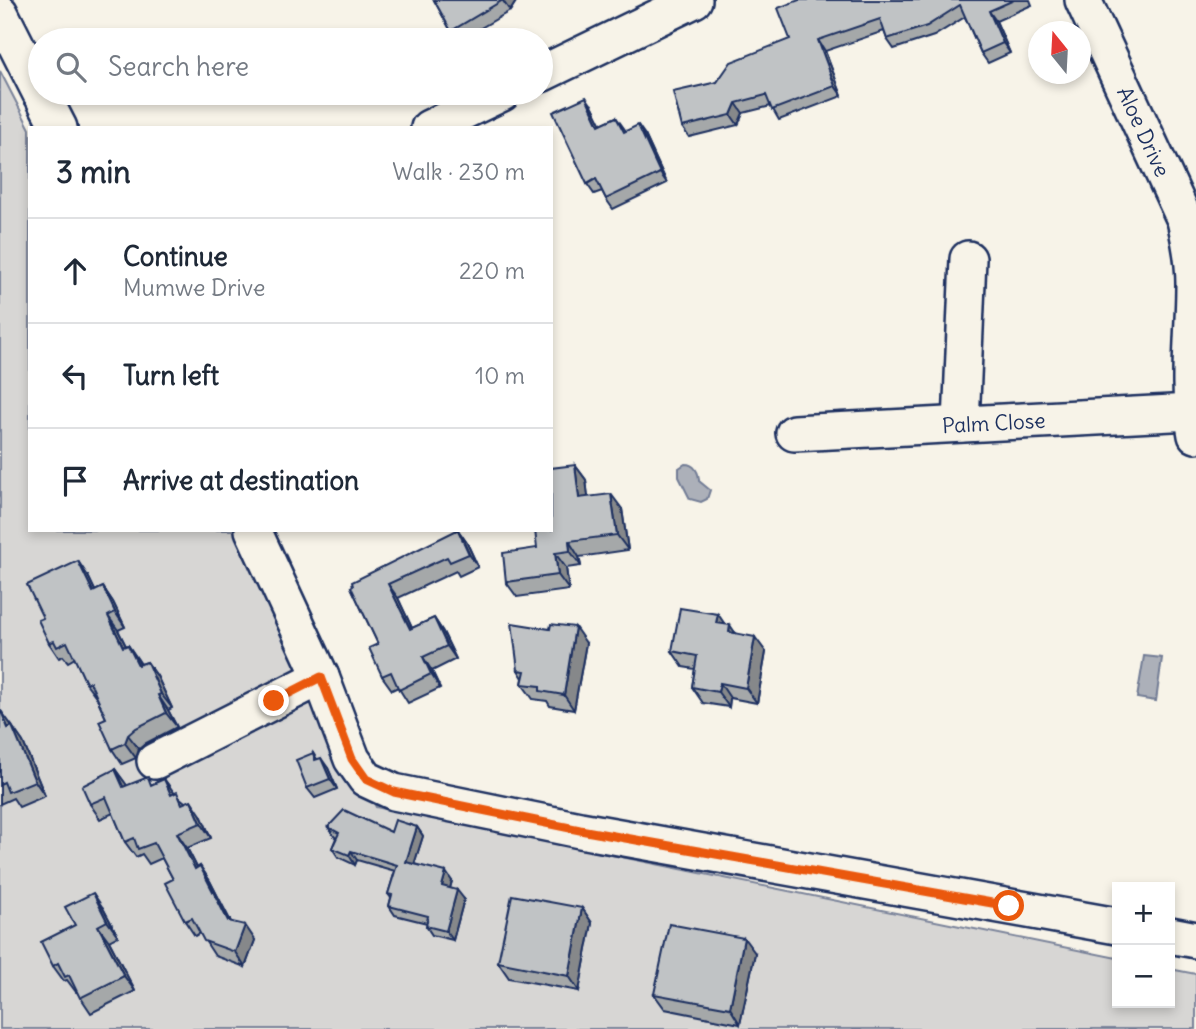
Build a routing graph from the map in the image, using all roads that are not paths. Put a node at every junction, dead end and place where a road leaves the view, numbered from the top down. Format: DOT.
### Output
graph roads {
  1 [pos="694,0"];
  2 [pos="1083,0"];
  3 [pos="0,13"];
  4 [pos="28,68"];
  5 [pos="553,68"];
  6 [pos="46,105"];
  7 [pos="477,105"];
  8 [pos="57,126"];
  9 [pos="433,126"];
  10 [pos="968,259"];
  11 [pos="961,424"];
  12 [pos="1194,424"];
  13 [pos="794,433"];
  14 [pos="254,532"];
  15 [pos="321,677"];
  16 [pos="155,761"];
  17 [pos="1112,925"];
  18 [pos="1175,936"];
  19 [pos="1196,940"];
  1 -- 5 [label="street"];
  2 -- 12 [label="street, Aloe Drive"];
  3 -- 4 [label="street"];
  6 -- 8 [label="street"];
  7 -- 9 [label="street"];
  10 -- 11 [label="street"];
  11 -- 12 [label="street, Palm Close"];
  11 -- 13 [label="street, Palm Close"];
  14 -- 15 [label="street"];
  15 -- 16 [label="street"];
  15 -- 17 [label="street"];
  18 -- 19 [label="street"];
}
